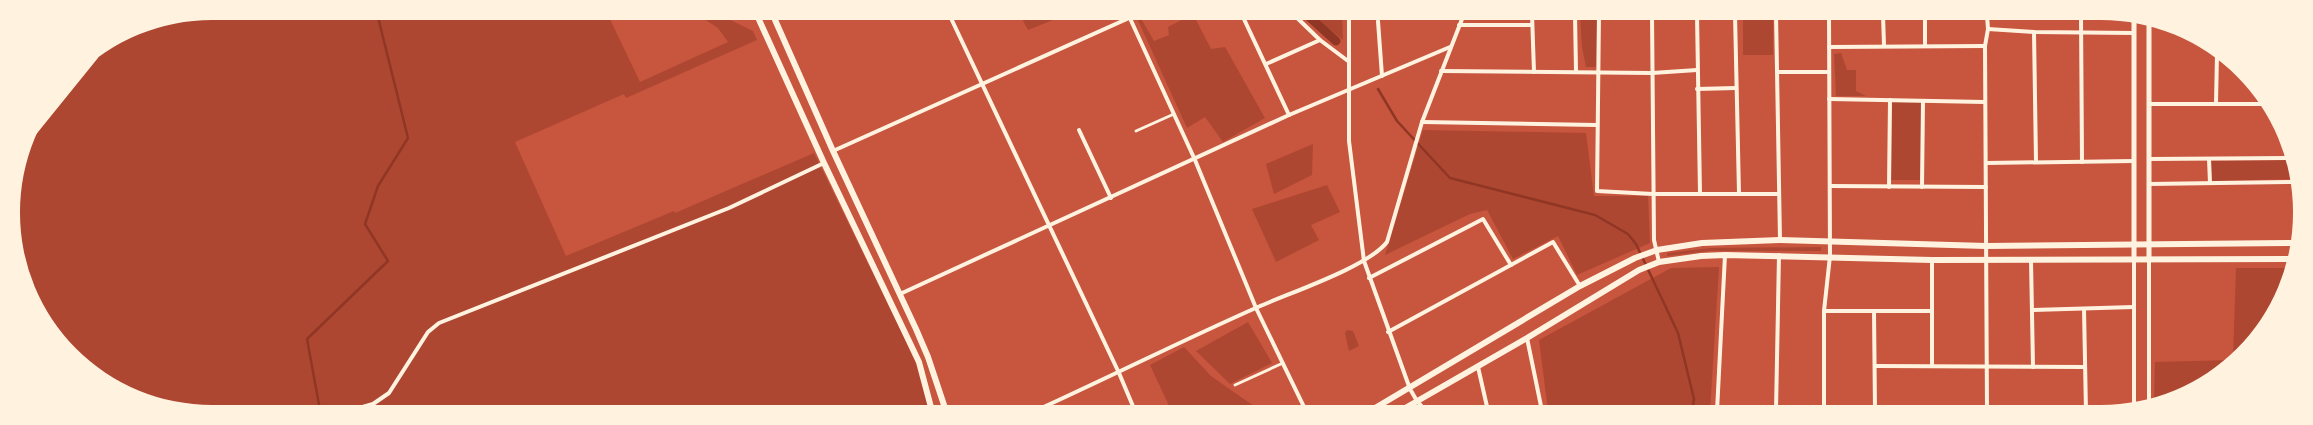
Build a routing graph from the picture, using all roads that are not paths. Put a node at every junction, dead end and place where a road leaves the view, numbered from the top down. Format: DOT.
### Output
graph roads {
  1 [pos="759,20"];
  2 [pos="775,20"];
  3 [pos="952,20"];
  4 [pos="1120,20"];
  5 [pos="1131,20"];
  6 [pos="1245,20"];
  7 [pos="1299,20"];
  8 [pos="1349,20"];
  9 [pos="1461,20"];
  10 [pos="1532,20"];
  11 [pos="1575,20"];
  12 [pos="1599,20"];
  13 [pos="1652,20"];
  14 [pos="1697,20"];
  15 [pos="1735,20"];
  16 [pos="1776,20"];
  17 [pos="1829,20"];
  18 [pos="1883,20"];
  19 [pos="1925,20"];
  20 [pos="1987,20"];
  21 [pos="2081,20"];
  22 [pos="1378,21"];
  23 [pos="2134,23"];
  24 [pos="1459,25"];
  25 [pos="1532,25"];
  26 [pos="2149,27"];
  27 [pos="1988,29"];
  28 [pos="2034,32"];
  29 [pos="2080,33"];
  30 [pos="2134,33"];
  31 [pos="1320,40"];
  32 [pos="1451,46"];
  33 [pos="1884,46"];
  34 [pos="1925,46"];
  35 [pos="1985,46"];
  36 [pos="1829,47"];
  37 [pos="2217,59"];
  38 [pos="1348,61"];
  39 [pos="1266,64"];
  40 [pos="84,70"];
  41 [pos="1697,70"];
  42 [pos="1441,71"];
  43 [pos="1534,72"];
  44 [pos="1576,72"];
  45 [pos="1777,72"];
  46 [pos="1829,72"];
  47 [pos="1598,73"];
  48 [pos="1652,73"];
  49 [pos="1382,76"];
  50 [pos="983,84"];
  51 [pos="1736,88"];
  52 [pos="1697,90"];
  53 [pos="1347,91"];
  54 [pos="1829,99"];
  55 [pos="1890,100"];
  56 [pos="1923,101"];
  57 [pos="1985,102"];
  58 [pos="2149,104"];
  59 [pos="2216,104"];
  60 [pos="2260,104"];
  61 [pos="1174,114"];
  62 [pos="1290,115"];
  63 [pos="45,118"];
  64 [pos="1422,122"];
  65 [pos="1598,125"];
  66 [pos="1079,130"];
  67 [pos="1136,131"];
  68 [pos="833,151"];
  69 [pos="2285,158"];
  70 [pos="2149,159"];
  71 [pos="2209,159"];
  72 [pos="1195,160"];
  73 [pos="2134,161"];
  74 [pos="1986,162"];
  75 [pos="2036,162"];
  76 [pos="2082,162"];
  77 [pos="824,163"];
  78 [pos="2290,182"];
  79 [pos="2210,183"];
  80 [pos="2149,184"];
  81 [pos="1830,186"];
  82 [pos="1889,187"];
  83 [pos="1922,187"];
  84 [pos="1986,187"];
  85 [pos="1739,193"];
  86 [pos="1653,194"];
  87 [pos="1700,194"];
  88 [pos="1778,194"];
  89 [pos="1111,198"];
  90 [pos="1049,227"];
  91 [pos="1780,240"];
  92 [pos="1830,240"];
  93 [pos="2290,243"];
  94 [pos="2133,245"];
  95 [pos="2149,245"];
  96 [pos="1986,246"];
  97 [pos="1657,250"];
  98 [pos="1725,255"];
  99 [pos="1779,255"];
  100 [pos="1830,256"];
  101 [pos="2149,259"];
  102 [pos="2287,259"];
  103 [pos="1932,260"];
  104 [pos="1986,260"];
  105 [pos="2031,260"];
  106 [pos="2134,260"];
  107 [pos="1364,261"];
  108 [pos="1659,262"];
  109 [pos="1511,265"];
  110 [pos="1369,278"];
  111 [pos="1580,286"];
  112 [pos="900,294"];
  113 [pos="2134,307"];
  114 [pos="1256,308"];
  115 [pos="2084,309"];
  116 [pos="2033,310"];
  117 [pos="1824,311"];
  118 [pos="1874,311"];
  119 [pos="1932,311"];
  120 [pos="1388,332"];
  121 [pos="1527,338"];
  122 [pos="1283,363"];
  123 [pos="1875,366"];
  124 [pos="1932,366"];
  125 [pos="1987,366"];
  126 [pos="1478,367"];
  127 [pos="2032,367"];
  128 [pos="2085,367"];
  129 [pos="1119,373"];
  130 [pos="1235,385"];
  131 [pos="1410,389"];
  132 [pos="2148,398"];
  133 [pos="1417,401"];
  134 [pos="2134,402"];
  135 [pos="370,405"];
  136 [pos="930,405"];
  137 [pos="944,405"];
  138 [pos="1048,405"];
  139 [pos="1132,405"];
  140 [pos="1303,405"];
  141 [pos="1381,405"];
  142 [pos="1410,405"];
  143 [pos="1421,405"];
  144 [pos="1487,405"];
  145 [pos="1541,405"];
  146 [pos="1717,405"];
  147 [pos="1776,405"];
  148 [pos="1824,405"];
  149 [pos="1875,405"];
  150 [pos="1987,405"];
  151 [pos="2086,405"];
  1 -- 77 [label="main road"];
  2 -- 68 [label="main road"];
  3 -- 50 [label="street"];
  4 -- 50 [label="street"];
  5 -- 61 [label="street"];
  6 -- 39 [label="street"];
  7 -- 31 [label="street"];
  8 -- 38 [label="street"];
  9 -- 24 [label="street"];
  10 -- 25 [label="street"];
  11 -- 44 [label="street"];
  12 -- 47 [label="street"];
  13 -- 48 [label="street"];
  14 -- 41 [label="street"];
  15 -- 51 [label="street"];
  16 -- 45 [label="street"];
  17 -- 36 [label="street"];
  18 -- 33 [label="street"];
  19 -- 34 [label="street"];
  20 -- 27 [label="street"];
  21 -- 29 [label="street"];
  22 -- 49 [label="street"];
  23 -- 30 [label="street"];
  24 -- 25 [label="street"];
  24 -- 32 [label="street"];
  25 -- 43 [label="street"];
  26 -- 58 [label="street"];
  27 -- 28 [label="street"];
  27 -- 35 [label="street"];
  28 -- 29 [label="street"];
  28 -- 75 [label="street"];
  29 -- 30 [label="street"];
  29 -- 76 [label="street"];
  30 -- 73 [label="street"];
  31 -- 38 [label="street"];
  31 -- 39 [label="street"];
  32 -- 42 [label="street"];
  32 -- 49 [label="street"];
  33 -- 34 [label="street"];
  33 -- 36 [label="street"];
  34 -- 35 [label="street"];
  35 -- 57 [label="street"];
  36 -- 46 [label="street"];
  37 -- 59 [label="street"];
  38 -- 53 [label="street"];
  39 -- 62 [label="street"];
  40 -- 63 [label="main road"];
  41 -- 48 [label="street"];
  41 -- 52 [label="street"];
  42 -- 43 [label="street"];
  42 -- 64 [label="street"];
  43 -- 44 [label="street"];
  44 -- 47 [label="street"];
  45 -- 46 [label="street"];
  45 -- 88 [label="street"];
  46 -- 54 [label="street"];
  47 -- 48 [label="street"];
  47 -- 65 [label="street"];
  48 -- 86 [label="street"];
  49 -- 53 [label="street"];
  50 -- 68 [label="street"];
  50 -- 90 [label="street"];
  51 -- 52 [label="street"];
  51 -- 85 [label="street"];
  52 -- 87 [label="street"];
  53 -- 62 [label="street"];
  53 -- 107 [label="street"];
  54 -- 55 [label="street"];
  54 -- 81 [label="street"];
  55 -- 56 [label="street"];
  55 -- 82 [label="street"];
  56 -- 57 [label="street"];
  56 -- 83 [label="street"];
  57 -- 74 [label="street"];
  58 -- 59 [label="street"];
  58 -- 70 [label="street"];
  59 -- 60 [label="street"];
  61 -- 67 [label="street"];
  61 -- 72 [label="street"];
  62 -- 72 [label="street"];
  64 -- 65 [label="street"];
  64 -- 107 [label="street"];
  65 -- 86 [label="street"];
  66 -- 89 [label="street"];
  68 -- 112 [label="main road"];
  69 -- 71 [label="street"];
  70 -- 71 [label="street"];
  70 -- 80 [label="street"];
  71 -- 79 [label="street"];
  72 -- 89 [label="street"];
  72 -- 114 [label="street"];
  73 -- 76 [label="street"];
  73 -- 94 [label="street"];
  74 -- 75 [label="street"];
  74 -- 84 [label="street"];
  75 -- 76 [label="street"];
  77 -- 135 [label="street"];
  77 -- 136 [label="main road"];
  78 -- 79 [label="street"];
  79 -- 80 [label="street"];
  80 -- 95 [label="street"];
  81 -- 82 [label="street"];
  81 -- 92 [label="street"];
  82 -- 83 [label="street"];
  83 -- 84 [label="street"];
  84 -- 96 [label="street"];
  85 -- 87 [label="street"];
  85 -- 88 [label="street"];
  86 -- 87 [label="street"];
  86 -- 97 [label="street"];
  88 -- 91 [label="street"];
  89 -- 90 [label="street"];
  90 -- 112 [label="street"];
  90 -- 129 [label="street"];
  91 -- 92 [label="main road"];
  91 -- 97 [label="main road"];
  92 -- 96 [label="main road"];
  92 -- 100 [label="street"];
  93 -- 95 [label="main road"];
  94 -- 95 [label="main road"];
  94 -- 96 [label="main road"];
  94 -- 106 [label="street"];
  95 -- 101 [label="street"];
  96 -- 104 [label="street"];
  97 -- 108 [label="street"];
  97 -- 111 [label="main road"];
  98 -- 99 [label="main road"];
  98 -- 108 [label="main road"];
  98 -- 146 [label="street"];
  99 -- 100 [label="main road"];
  99 -- 147 [label="street"];
  100 -- 103 [label="main road"];
  100 -- 117 [label="street"];
  101 -- 102 [label="main road"];
  101 -- 106 [label="main road"];
  101 -- 132 [label="street"];
  103 -- 104 [label="main road"];
  103 -- 119 [label="street"];
  104 -- 105 [label="main road"];
  104 -- 125 [label="street"];
  105 -- 106 [label="main road"];
  105 -- 116 [label="street"];
  106 -- 113 [label="street"];
  107 -- 110 [label="street"];
  107 -- 114 [label="street"];
  108 -- 121 [label="main road"];
  109 -- 110 [label="street"];
  109 -- 111 [label="street"];
  109 -- 120 [label="street"];
  110 -- 120 [label="street"];
  111 -- 131 [label="main road"];
  112 -- 137 [label="main road"];
  113 -- 115 [label="street"];
  113 -- 134 [label="street"];
  114 -- 122 [label="street"];
  114 -- 129 [label="street"];
  115 -- 116 [label="street"];
  115 -- 128 [label="street"];
  116 -- 127 [label="street"];
  117 -- 118 [label="street"];
  117 -- 148 [label="street"];
  118 -- 119 [label="street"];
  118 -- 123 [label="street"];
  119 -- 124 [label="street"];
  120 -- 131 [label="street"];
  121 -- 126 [label="main road"];
  121 -- 145 [label="street"];
  122 -- 130 [label="street"];
  122 -- 140 [label="street"];
  123 -- 124 [label="street"];
  123 -- 149 [label="street"];
  124 -- 125 [label="street"];
  125 -- 127 [label="street"];
  125 -- 150 [label="street"];
  126 -- 133 [label="main road"];
  126 -- 144 [label="street"];
  127 -- 128 [label="street"];
  128 -- 151 [label="street"];
  129 -- 138 [label="street"];
  129 -- 139 [label="street"];
  131 -- 133 [label="street"];
  131 -- 141 [label="main road"];
  133 -- 142 [label="main road"];
  133 -- 143 [label="street"];
}
